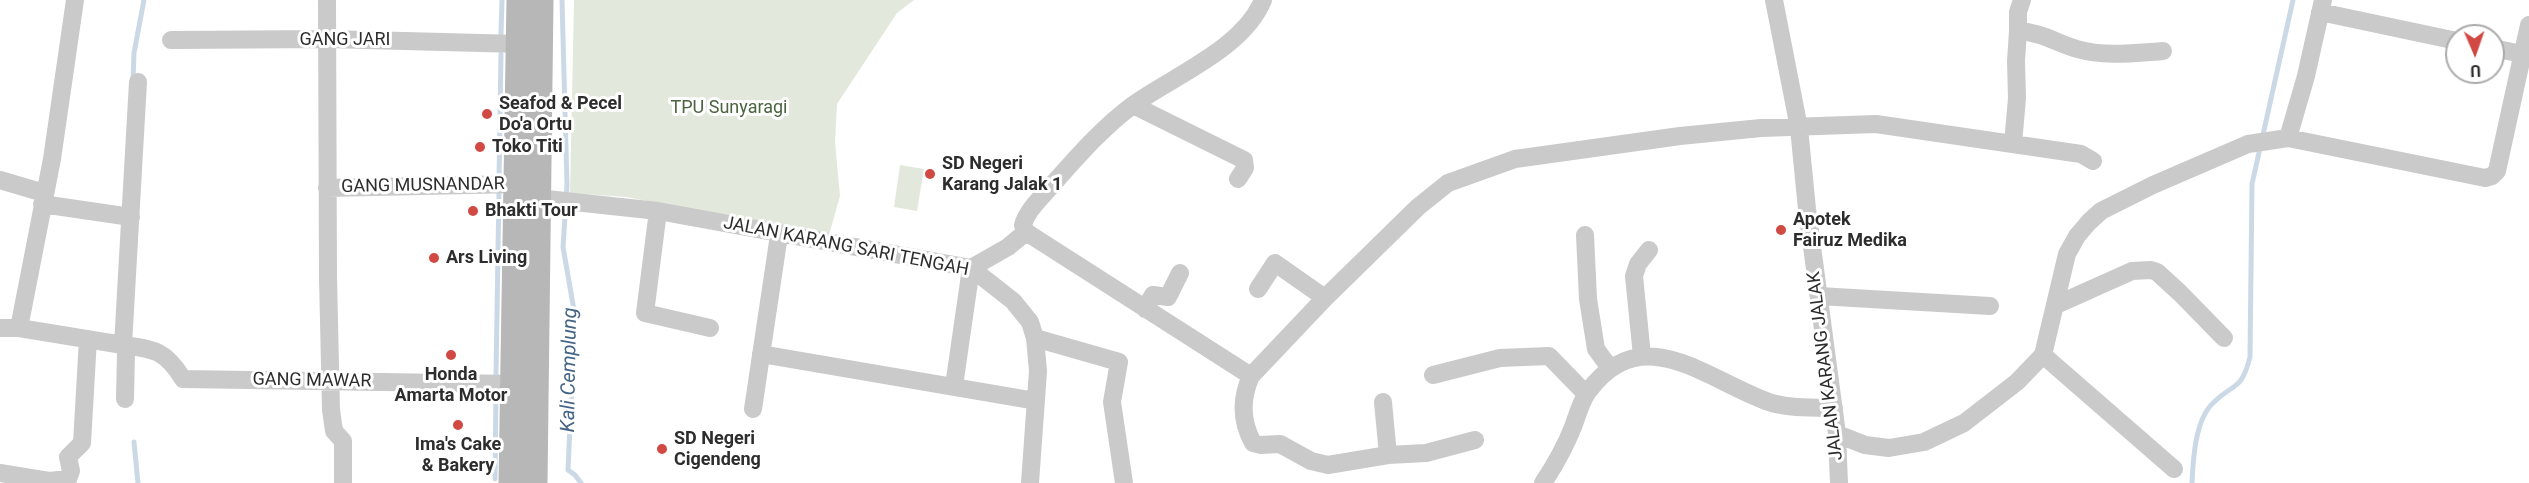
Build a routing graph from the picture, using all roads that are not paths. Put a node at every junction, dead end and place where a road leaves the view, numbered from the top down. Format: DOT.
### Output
graph roads {
  1 [pos="75,0"];
  2 [pos="327,0"];
  3 [pos="520,0"];
  4 [pos="540,0"];
  5 [pos="1263,0"];
  6 [pos="1774,0"];
  7 [pos="2022,0"];
  8 [pos="2321,6"];
  9 [pos="2529,25"];
  10 [pos="2018,31"];
  11 [pos="2445,38"];
  12 [pos="327,39"];
  13 [pos="171,40"];
  14 [pos="520,44"];
  15 [pos="2505,50"];
  16 [pos="2163,51"];
  17 [pos="2522,54"];
  18 [pos="138,82"];
  19 [pos="1133,105"];
  20 [pos="1799,128"];
  21 [pos="2282,139"];
  22 [pos="2013,144"];
  23 [pos="2093,160"];
  24 [pos="1238,179"];
  25 [pos="0,180"];
  26 [pos="327,188"];
  27 [pos="542,196"];
  28 [pos="43,198"];
  29 [pos="658,211"];
  30 [pos="127,217"];
  31 [pos="1026,232"];
  32 [pos="779,235"];
  33 [pos="1585,235"];
  34 [pos="1649,250"];
  35 [pos="971,268"];
  36 [pos="1180,273"];
  37 [pos="1258,289"];
  38 [pos="1819,297"];
  39 [pos="1325,298"];
  40 [pos="2056,305"];
  41 [pos="1990,306"];
  42 [pos="1145,309"];
  43 [pos="0,328"];
  44 [pos="19,328"];
  45 [pos="710,328"];
  46 [pos="1035,338"];
  47 [pos="2224,338"];
  48 [pos="88,339"];
  49 [pos="123,345"];
  50 [pos="761,354"];
  51 [pos="2043,355"];
  52 [pos="1642,356"];
  53 [pos="1610,368"];
  54 [pos="1433,375"];
  55 [pos="1251,376"];
  56 [pos="331,381"];
  57 [pos="514,384"];
  58 [pos="954,386"];
  59 [pos="1586,394"];
  60 [pos="125,399"];
  61 [pos="1036,401"];
  62 [pos="1383,402"];
  63 [pos="1834,408"];
  64 [pos="753,409"];
  65 [pos="1837,434"];
  66 [pos="1475,440"];
  67 [pos="1388,455"];
  68 [pos="2174,469"];
  69 [pos="0,473"];
  70 [pos="343,483"];
  71 [pos="512,483"];
  72 [pos="534,483"];
  73 [pos="1030,483"];
  74 [pos="1124,483"];
  75 [pos="1543,483"];
  76 [pos="1839,483"];
  1 -- 28 [label="street"];
  2 -- 12 [label="street"];
  3 -- 14 [label="main road"];
  4 -- 27 [label="main road"];
  5 -- 19 [label="street"];
  6 -- 20 [label="street, JALAN KARANG JALAK"];
  7 -- 10 [label="street"];
  8 -- 11 [label="street"];
  8 -- 21 [label="street"];
  9 -- 17 [label="street"];
  10 -- 16 [label="street"];
  10 -- 22 [label="street"];
  12 -- 13 [label="street, GANG JARI"];
  12 -- 14 [label="street, GANG JARI"];
  12 -- 26 [label="street"];
  14 -- 27 [label="main road"];
  15 -- 17 [label="street"];
  17 -- 21 [label="street"];
  18 -- 30 [label="street"];
  19 -- 24 [label="street"];
  19 -- 31 [label="street"];
  20 -- 22 [label="street"];
  20 -- 38 [label="street, JALAN KARANG JALAK"];
  20 -- 39 [label="street"];
  21 -- 40 [label="street"];
  22 -- 23 [label="street"];
  25 -- 28 [label="street"];
  26 -- 27 [label="street, GANG MUSNANDAR"];
  26 -- 56 [label="street"];
  27 -- 29 [label="street, JALAN KARANG SARI TENGAH"];
  27 -- 57 [label="main road"];
  27 -- 72 [label="main road"];
  28 -- 30 [label="street"];
  28 -- 44 [label="street"];
  29 -- 32 [label="street, JALAN KARANG SARI TENGAH"];
  29 -- 45 [label="street"];
  30 -- 49 [label="street"];
  31 -- 35 [label="street"];
  31 -- 42 [label="street"];
  32 -- 35 [label="street, JALAN KARANG SARI TENGAH"];
  32 -- 50 [label="street"];
  33 -- 53 [label="street"];
  34 -- 52 [label="street"];
  35 -- 46 [label="street, JALAN KARANG SARI TENGAH"];
  35 -- 58 [label="street"];
  36 -- 42 [label="street"];
  37 -- 39 [label="street"];
  38 -- 41 [label="street"];
  38 -- 63 [label="street, JALAN KARANG JALAK"];
  39 -- 55 [label="street"];
  40 -- 47 [label="street"];
  40 -- 51 [label="street"];
  42 -- 55 [label="street"];
  43 -- 44 [label="street, GANG MAWAR"];
  44 -- 48 [label="street, GANG MAWAR"];
  46 -- 61 [label="street, JALAN KARANG SARI TENGAH"];
  46 -- 74 [label="street"];
  48 -- 49 [label="street, GANG MAWAR"];
  48 -- 69 [label="street"];
  49 -- 56 [label="street, GANG MAWAR"];
  49 -- 60 [label="street"];
  50 -- 58 [label="street"];
  50 -- 64 [label="street"];
  51 -- 65 [label="street"];
  51 -- 68 [label="street"];
  52 -- 53 [label="street"];
  52 -- 63 [label="street"];
  53 -- 59 [label="street"];
  54 -- 59 [label="street"];
  55 -- 67 [label="street"];
  56 -- 57 [label="street, GANG MAWAR"];
  56 -- 70 [label="street"];
  57 -- 71 [label="main road"];
  58 -- 61 [label="street"];
  59 -- 75 [label="street"];
  61 -- 73 [label="street, JALAN KARANG SARI TENGAH"];
  62 -- 67 [label="street"];
  63 -- 65 [label="street, JALAN KARANG JALAK"];
  65 -- 76 [label="street, JALAN KARANG JALAK"];
  66 -- 67 [label="street"];
}
